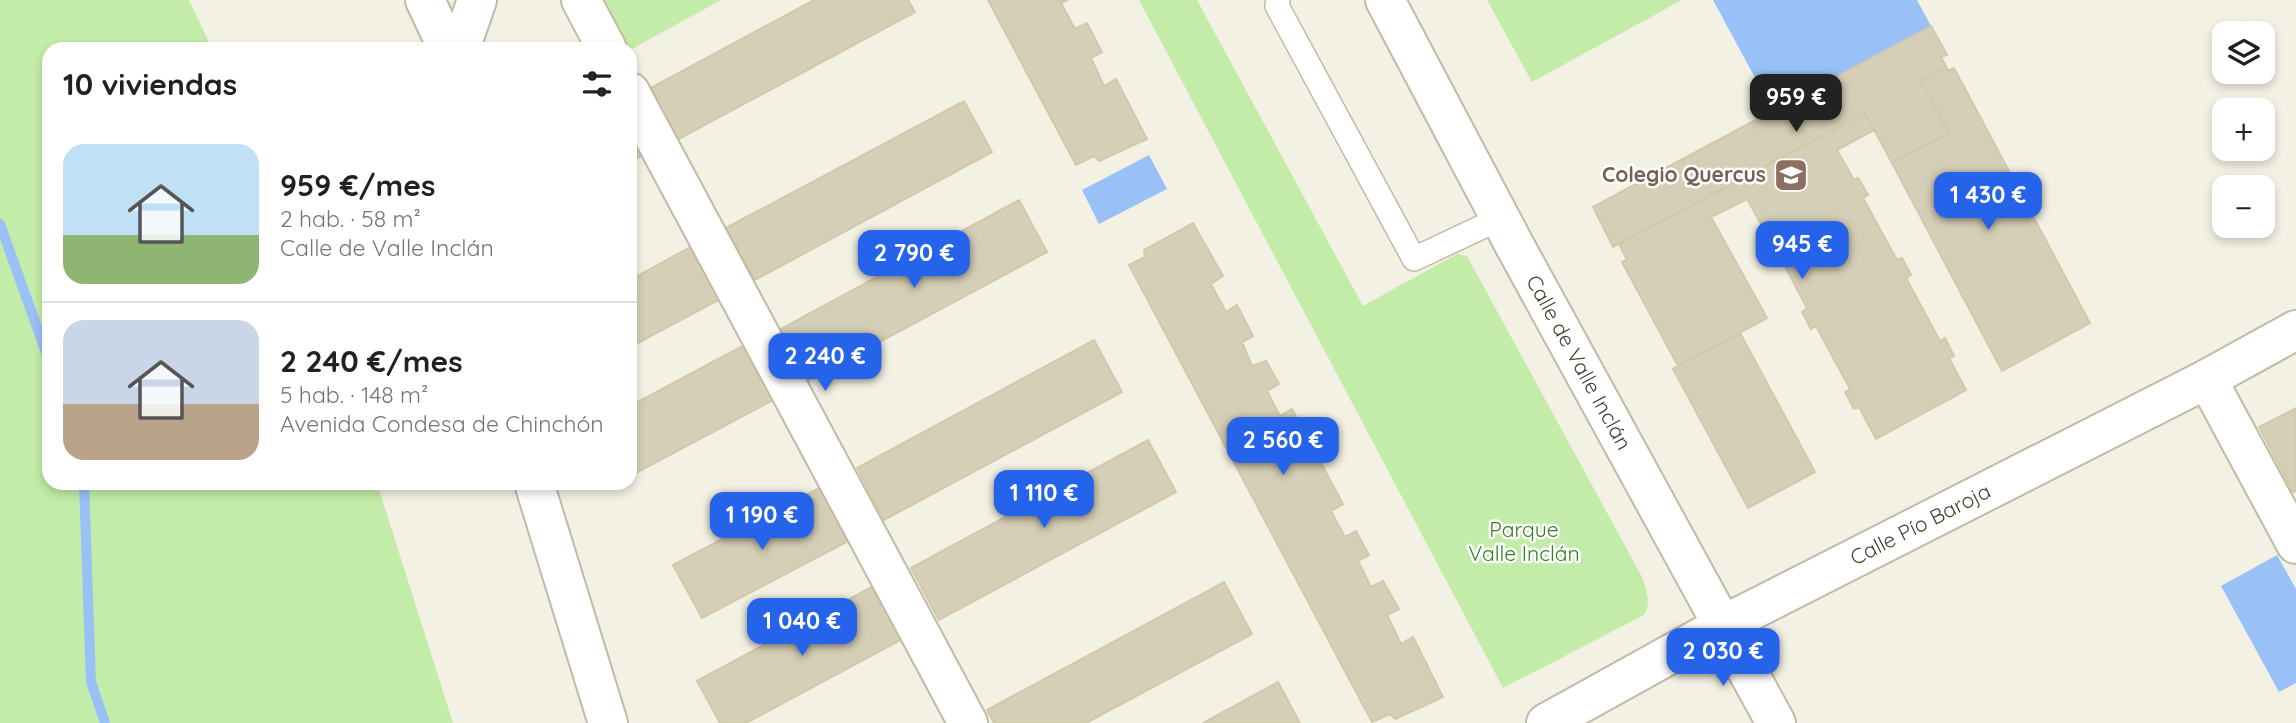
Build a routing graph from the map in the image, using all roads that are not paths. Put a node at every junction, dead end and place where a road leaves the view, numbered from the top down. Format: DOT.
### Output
graph roads {
  1 [pos="425,0"];
  2 [pos="477,0"];
  3 [pos="581,0"];
  4 [pos="1278,0"];
  5 [pos="1385,0"];
  6 [pos="445,42"];
  7 [pos="462,42"];
  8 [pos="603,42"];
  9 [pos="637,105"];
  10 [pos="1501,218"];
  11 [pos="2296,330"];
  12 [pos="2207,379"];
  13 [pos="536,490"];
  14 [pos="2296,544"];
  15 [pos="1723,625"];
  16 [pos="608,723"];
  17 [pos="968,723"];
  18 [pos="1546,723"];
  19 [pos="1776,723"];
  1 -- 6 [label="street"];
  2 -- 7 [label="street"];
  3 -- 8 [label="street"];
  4 -- 10 [label="lane"];
  5 -- 10 [label="street, Calle de Valle Inclán"];
  9 -- 17 [label="street"];
  10 -- 15 [label="street, Calle de Valle Inclán"];
  11 -- 12 [label="street, Calle Pío Baroja"];
  12 -- 14 [label="street"];
  12 -- 15 [label="street, Calle Pío Baroja"];
  13 -- 16 [label="street"];
  15 -- 18 [label="street, Calle Pío Baroja"];
  15 -- 19 [label="street, Calle de Valle Inclán"];
}
